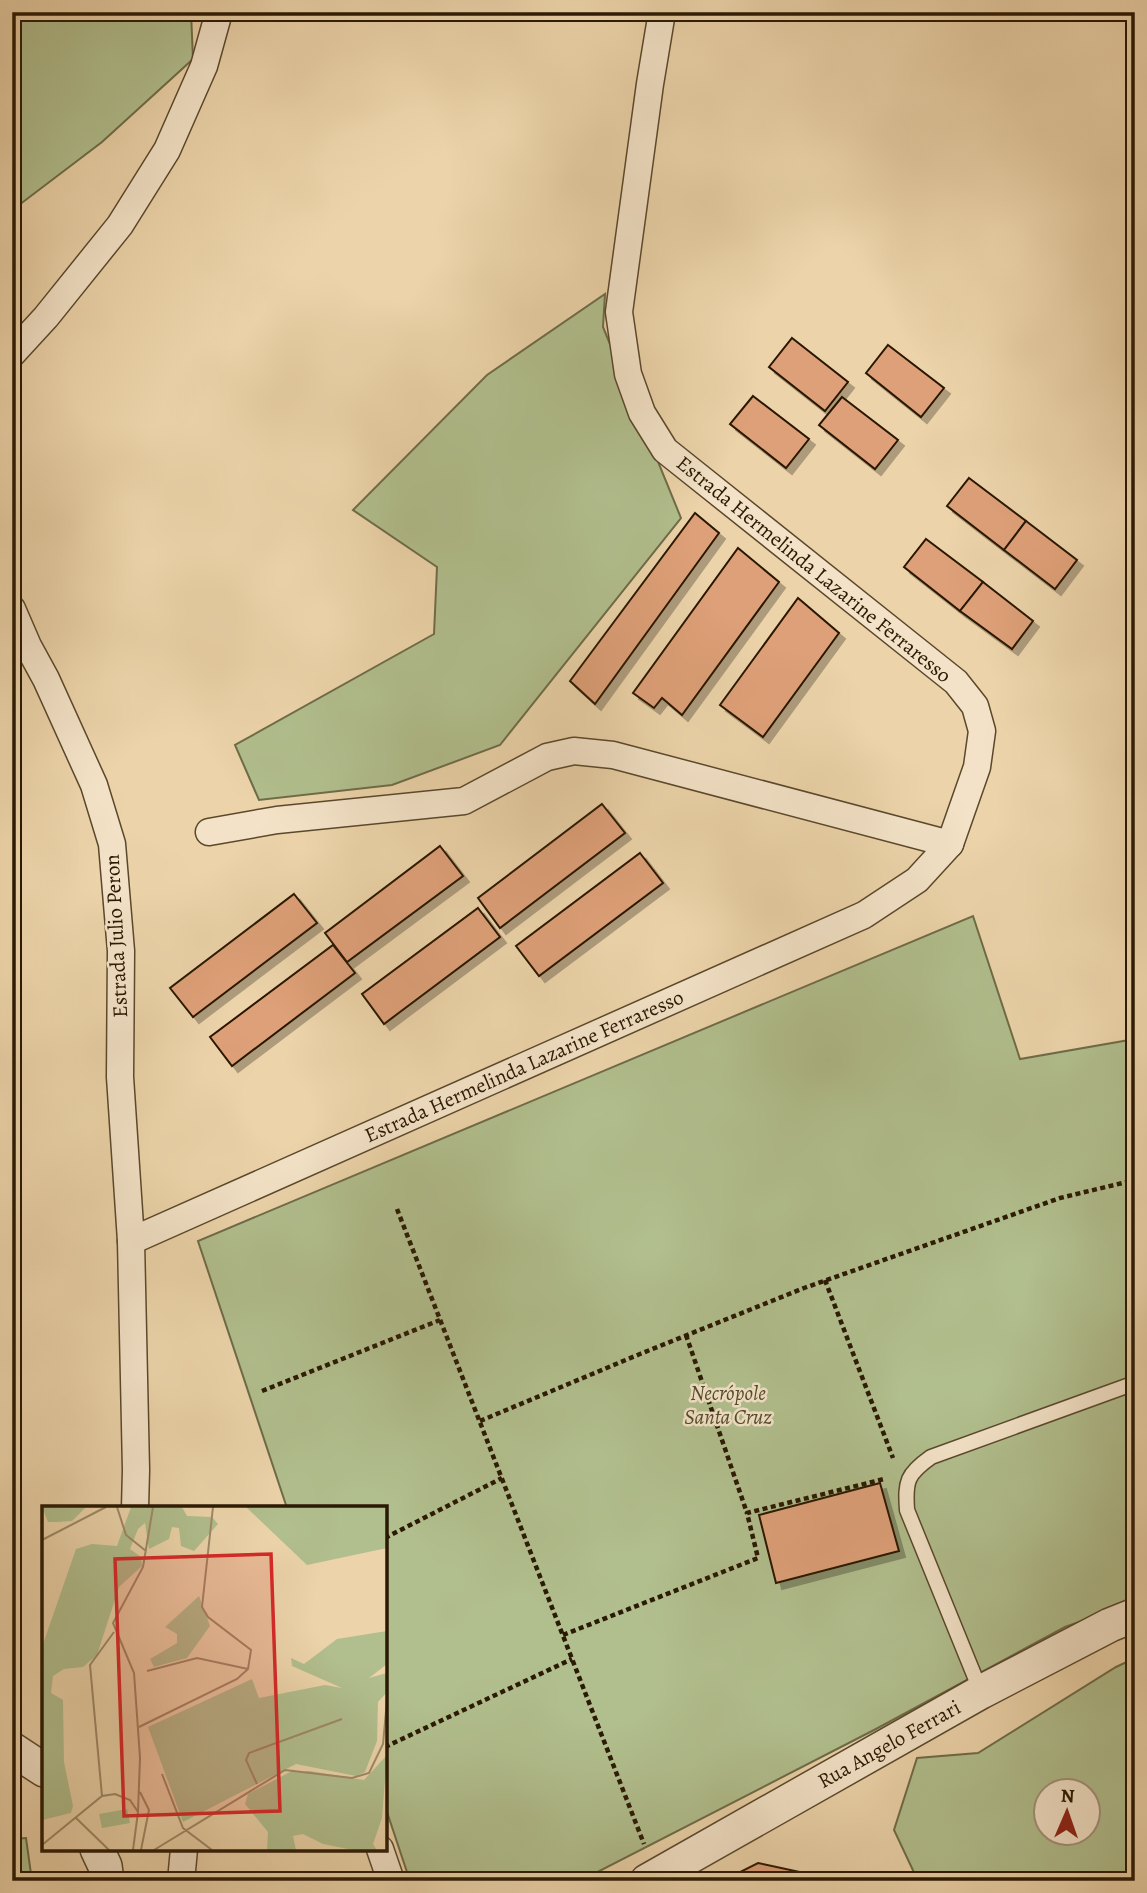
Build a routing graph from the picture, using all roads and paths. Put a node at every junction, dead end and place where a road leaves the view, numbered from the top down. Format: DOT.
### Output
graph roads {
  1 [pos="219,12"];
  2 [pos="662,12"];
  3 [pos="12,354"];
  4 [pos="12,609"];
  5 [pos="209,832"];
  6 [pos="950,844"];
  7 [pos="1135,1180"];
  8 [pos="397,1209"];
  9 [pos="131,1241"];
  10 [pos="825,1280"];
  11 [pos="440,1320"];
  12 [pos="686,1335"];
  13 [pos="1135,1384"];
  14 [pos="262,1391"];
  15 [pos="480,1421"];
  16 [pos="895,1468"];
  17 [pos="896,1476"];
  18 [pos="502,1478"];
  19 [pos="135,1506"];
  20 [pos="747,1513"];
  21 [pos="387,1537"];
  22 [pos="1135,1615"];
  23 [pos="563,1635"];
  24 [pos="572,1659"];
  25 [pos="981,1692"];
  26 [pos="387,1746"];
  27 [pos="12,1749"];
  28 [pos="42,1769"];
  29 [pos="184,1851"];
  30 [pos="381,1851"];
  31 [pos="652,1878"];
  32 [pos="181,1881"];
  33 [pos="391,1881"];
  1 -- 3 [label="street"];
  2 -- 6 [label="street, Estrada Hermelinda Lazarine Ferraresso"];
  4 -- 9 [label="street, Estrada Julio Peron"];
  5 -- 6 [label="street"];
  6 -- 9 [label="street, Estrada Hermelinda Lazarine Ferraresso"];
  7 -- 10 [label="path"];
  8 -- 11 [label="path"];
  9 -- 19 [label="street, Estrada Julio Peron"];
  10 -- 12 [label="path"];
  10 -- 16 [label="path"];
  11 -- 14 [label="path"];
  11 -- 15 [label="path"];
  12 -- 15 [label="path"];
  12 -- 20 [label="path"];
  13 -- 25 [label="lane"];
  15 -- 18 [label="path"];
  17 -- 20 [label="path"];
  18 -- 21 [label="path"];
  18 -- 23 [label="path"];
  20 -- 23 [label="path"];
  22 -- 25 [label="street, Rua Angelo Ferrari"];
  23 -- 24 [label="path"];
  24 -- 26 [label="path"];
  24 -- 31 [label="path"];
  25 -- 31 [label="street, Rua Angelo Ferrari"];
  27 -- 28 [label="street"];
  29 -- 32 [label="street"];
  30 -- 33 [label="street"];
}
